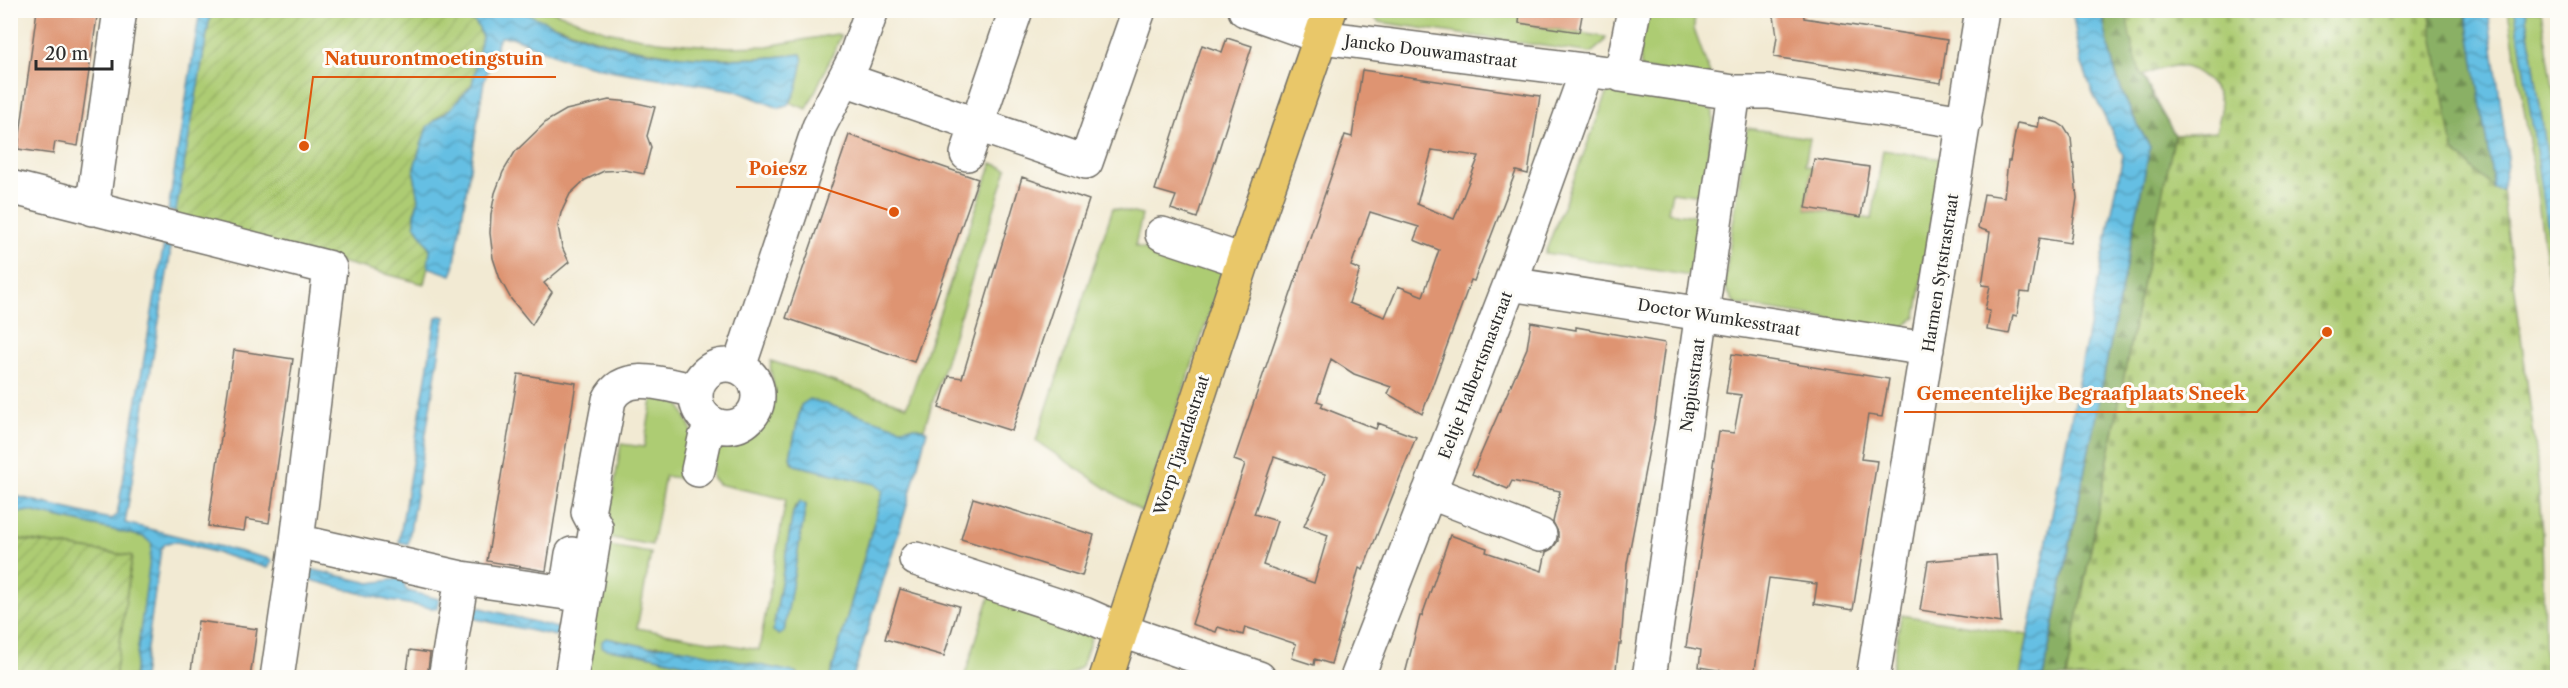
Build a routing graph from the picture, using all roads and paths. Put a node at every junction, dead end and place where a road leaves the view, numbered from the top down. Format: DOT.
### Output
graph roads {
  1 [pos="120,10"];
  2 [pos="872,10"];
  3 [pos="1016,10"];
  4 [pos="1139,10"];
  5 [pos="1245,10"];
  6 [pos="1634,10"];
  7 [pos="1983,10"];
  8 [pos="1325,24"];
  9 [pos="1587,70"];
  10 [pos="1621,75"];
  11 [pos="844,79"];
  12 [pos="1734,92"];
  13 [pos="1965,122"];
  14 [pos="972,139"];
  15 [pos="10,188"];
  16 [pos="92,209"];
  17 [pos="1162,234"];
  18 [pos="1243,261"];
  19 [pos="1510,284"];
  20 [pos="1702,315"];
  21 [pos="1927,349"];
  22 [pos="739,367"];
  23 [pos="696,391"];
  24 [pos="714,424"];
  25 [pos="698,470"];
  26 [pos="1429,492"];
  27 [pos="588,512"];
  28 [pos="1540,535"];
  29 [pos="297,541"];
  30 [pos="916,559"];
  31 [pos="462,578"];
  32 [pos="1120,630"];
  33 [pos="277,678"];
  34 [pos="446,678"];
  35 [pos="572,678"];
  36 [pos="1106,678"];
  37 [pos="1259,678"];
  38 [pos="1357,678"];
  39 [pos="1649,678"];
  40 [pos="1873,678"];
  1 -- 16 [label="street"];
  2 -- 11 [label="street"];
  3 -- 14 [label="street"];
  4 -- 14 [label="street"];
  5 -- 8 [label="street, Jancko Douwamastraat"];
  6 -- 10 [label="street"];
  7 -- 13 [label="street, Harmen Sytstrastraat"];
  8 -- 9 [label="street, Jancko Douwamastraat"];
  8 -- 18 [label="main road, Worp Tjaardastraat"];
  9 -- 10 [label="street, Jancko Douwamastraat"];
  9 -- 19 [label="street, Eeltje Halbertsmastraat"];
  10 -- 12 [label="street"];
  11 -- 14 [label="street"];
  11 -- 22 [label="street"];
  12 -- 13 [label="street"];
  12 -- 20 [label="street, Napjusstraat"];
  13 -- 21 [label="street, Harmen Sytstrastraat"];
  15 -- 16 [label="street"];
  16 -- 29 [label="street"];
  17 -- 18 [label="street"];
  18 -- 32 [label="main road, Worp Tjaardastraat"];
  19 -- 20 [label="street, Doctor Wumkesstraat"];
  19 -- 26 [label="street, Eeltje Halbertsmastraat"];
  20 -- 21 [label="street, Doctor Wumkesstraat"];
  20 -- 39 [label="street, Napjusstraat"];
  21 -- 40 [label="street, Harmen Sytstrastraat"];
  22 -- 23 [label="street"];
  22 -- 24 [label="street"];
  23 -- 24 [label="street"];
  23 -- 27 [label="street"];
  24 -- 25 [label="street"];
  26 -- 28 [label="street"];
  26 -- 38 [label="street, Eeltje Halbertsmastraat"];
  27 -- 31 [label="street"];
  27 -- 35 [label="street"];
  29 -- 31 [label="street"];
  29 -- 33 [label="street"];
  30 -- 32 [label="street"];
  31 -- 34 [label="street"];
  32 -- 36 [label="main road, Worp Tjaardastraat"];
  32 -- 37 [label="street"];
}
